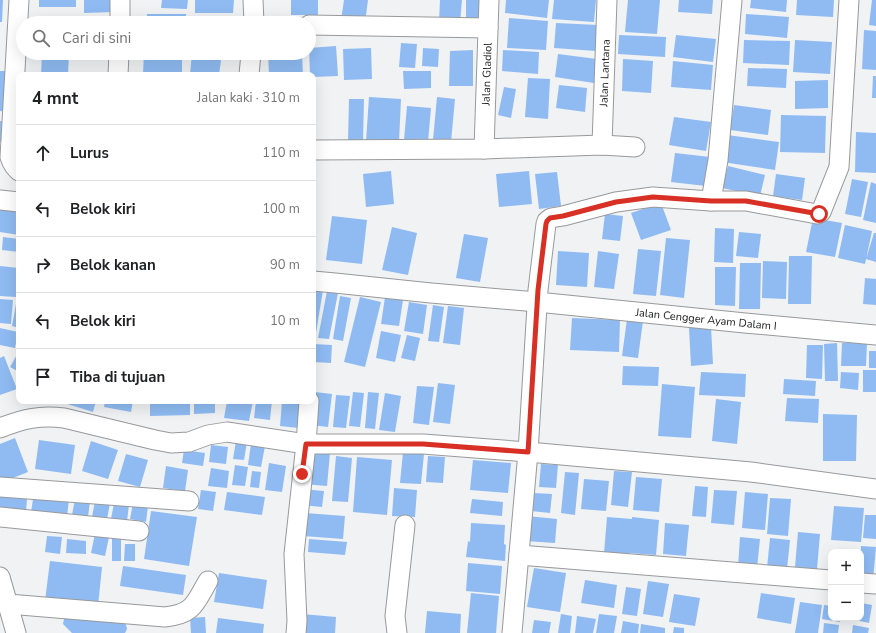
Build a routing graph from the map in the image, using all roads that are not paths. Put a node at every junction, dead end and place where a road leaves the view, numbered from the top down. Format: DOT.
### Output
graph roads {
  1 [pos="20,0"];
  2 [pos="120,0"];
  3 [pos="253,0"];
  4 [pos="489,0"];
  5 [pos="607,0"];
  6 [pos="732,0"];
  7 [pos="849,0"];
  8 [pos="19,16"];
  9 [pos="120,16"];
  10 [pos="254,16"];
  11 [pos="316,25"];
  12 [pos="488,28"];
  13 [pos="16,60"];
  14 [pos="119,60"];
  15 [pos="250,60"];
  16 [pos="118,72"];
  17 [pos="249,72"];
  18 [pos="602,145"];
  19 [pos="634,147"];
  20 [pos="484,149"];
  21 [pos="316,150"];
  22 [pos="15,167"];
  23 [pos="0,200"];
  24 [pos="711,201"];
  25 [pos="16,202"];
  26 [pos="316,281"];
  27 [pos="538,302"];
  28 [pos="876,335"];
  29 [pos="309,404"];
  30 [pos="0,428"];
  31 [pos="306,444"];
  32 [pos="528,452"];
  33 [pos="0,487"];
  34 [pos="876,489"];
  35 [pos="189,501"];
  36 [pos="0,517"];
  37 [pos="405,525"];
  38 [pos="139,531"];
  39 [pos="519,555"];
  40 [pos="208,580"];
  41 [pos="828,580"];
  42 [pos="864,582"];
  43 [pos="876,584"];
  44 [pos="3,589"];
  45 [pos="16,633"];
  46 [pos="296,633"];
  47 [pos="397,633"];
  48 [pos="512,633"];
  1 -- 8 [label="street"];
  2 -- 9 [label="street"];
  3 -- 10 [label="street"];
  4 -- 12 [label="street, Jalan Gladiol"];
  5 -- 18 [label="street, Jalan Lantana"];
  6 -- 24 [label="street"];
  7 -- 24 [label="street"];
  11 -- 12 [label="street"];
  12 -- 20 [label="street, Jalan Gladiol"];
  13 -- 22 [label="street"];
  14 -- 16 [label="street"];
  15 -- 17 [label="street"];
  18 -- 19 [label="street"];
  18 -- 20 [label="street"];
  20 -- 21 [label="street"];
  23 -- 25 [label="street"];
  24 -- 27 [label="street"];
  26 -- 27 [label="street, Jalan Cengger Ayam Dalam I"];
  27 -- 28 [label="street, Jalan Cengger Ayam Dalam I"];
  27 -- 32 [label="street"];
  29 -- 31 [label="street"];
  30 -- 31 [label="street"];
  31 -- 32 [label="street"];
  31 -- 46 [label="street"];
  32 -- 34 [label="street"];
  32 -- 39 [label="street"];
  33 -- 35 [label="street"];
  36 -- 38 [label="street"];
  37 -- 47 [label="street"];
  39 -- 41 [label="street"];
  39 -- 48 [label="street"];
  40 -- 44 [label="street"];
  42 -- 43 [label="street"];
  44 -- 45 [label="street"];
}
